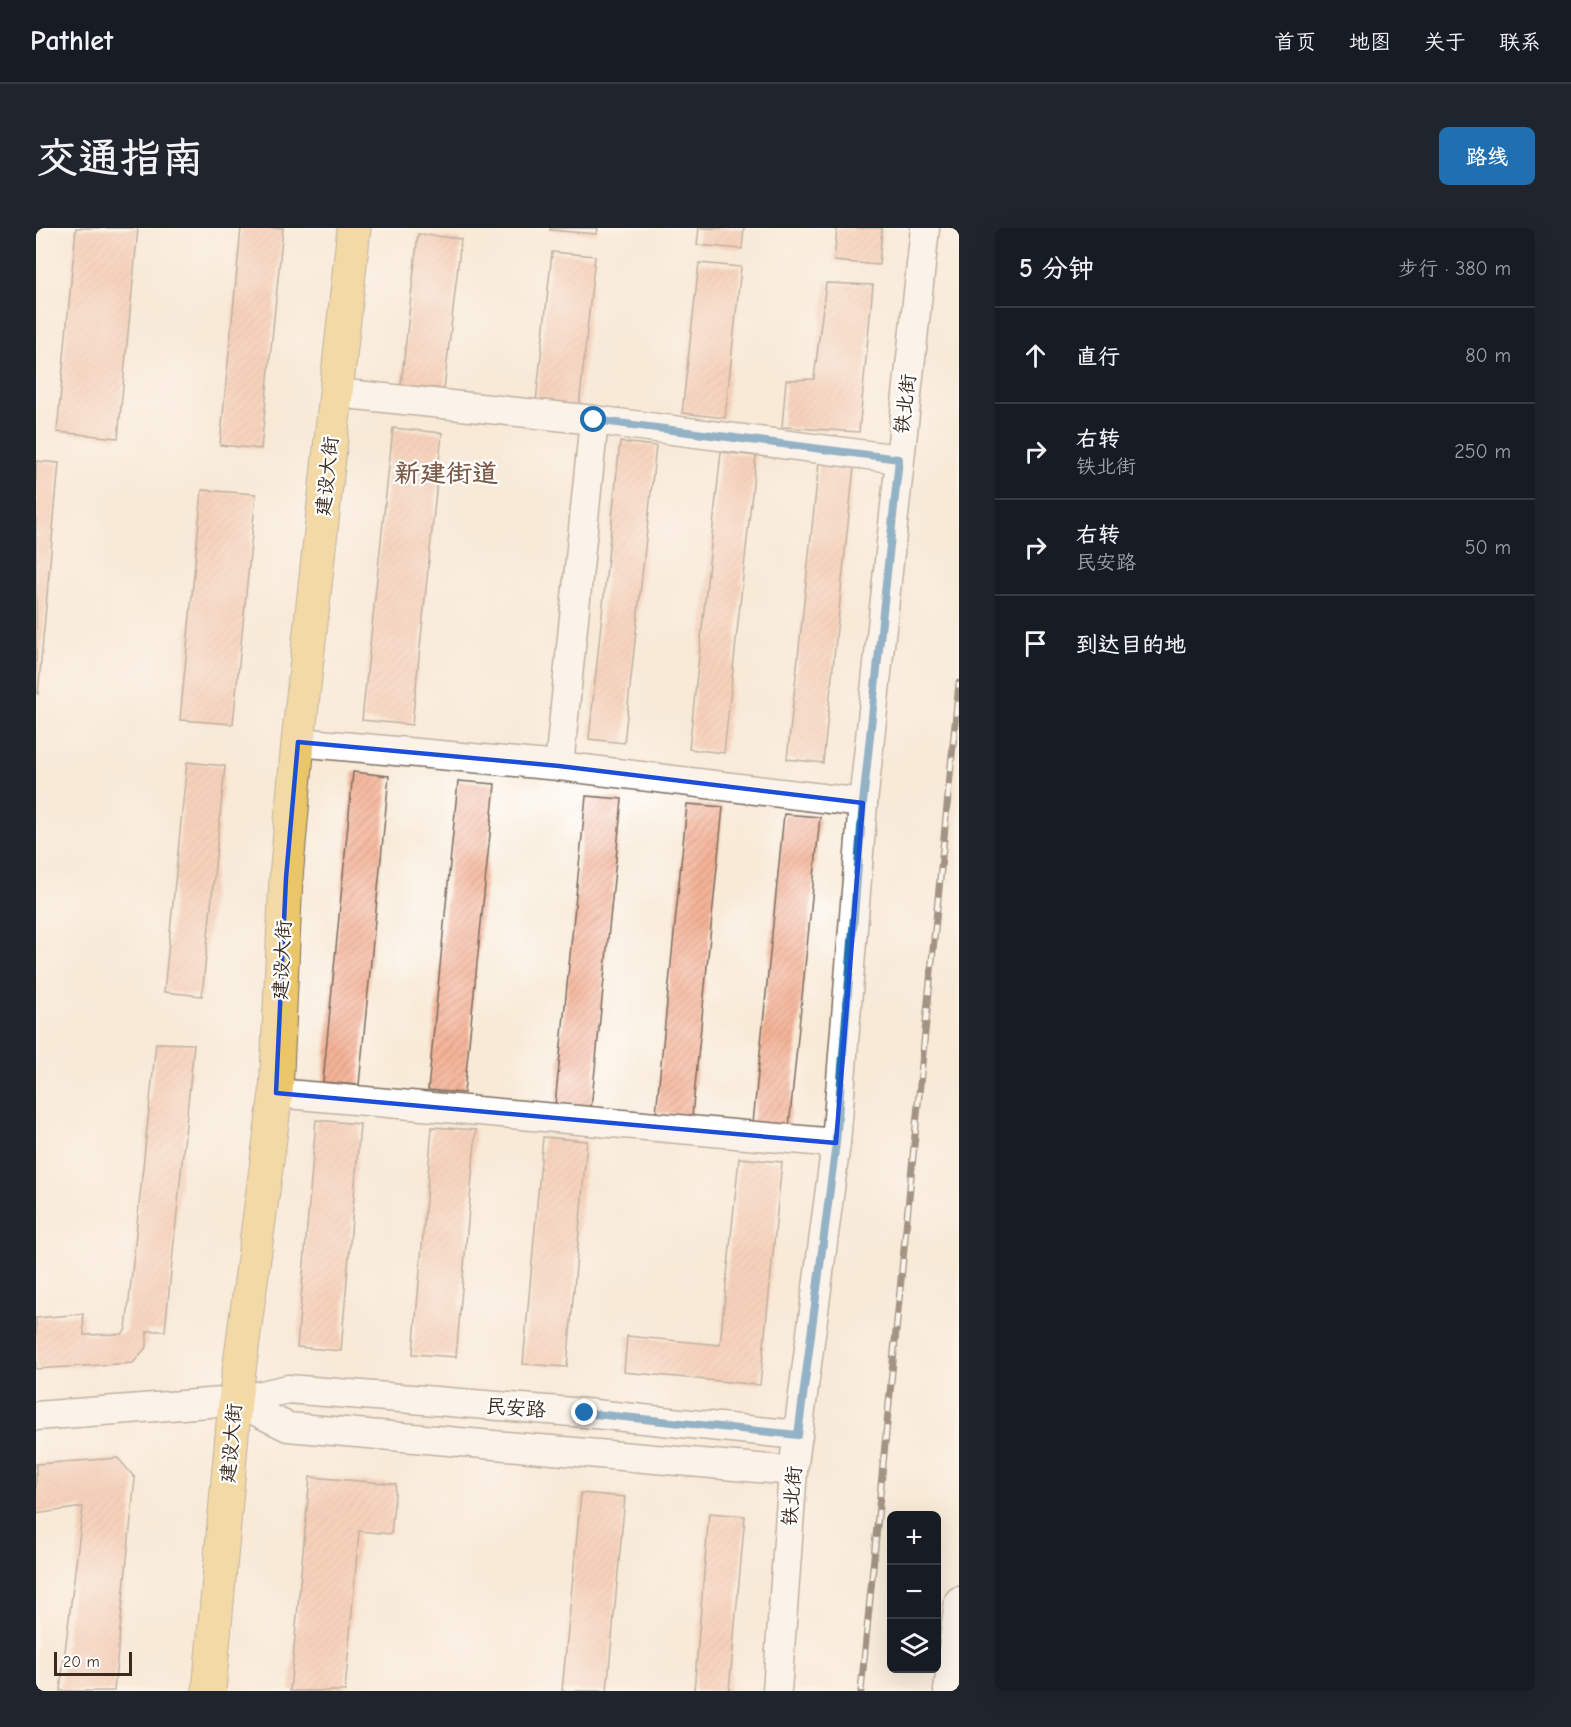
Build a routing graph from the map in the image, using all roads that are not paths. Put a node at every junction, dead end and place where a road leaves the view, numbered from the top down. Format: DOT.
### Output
graph roads {
  1 [pos="354,228"];
  2 [pos="925,228"];
  3 [pos="337,393"];
  4 [pos="594,420"];
  5 [pos="899,459"];
  6 [pos="298,742"];
  7 [pos="559,766"];
  8 [pos="863,803"];
  9 [pos="276,1093"];
  10 [pos="836,1143"];
  11 [pos="235,1401"];
  12 [pos="36,1416"];
  13 [pos="798,1435"];
  14 [pos="793,1472"];
  15 [pos="959,1601"];
  16 [pos="209,1691"];
  17 [pos="777,1691"];
  18 [pos="948,1691"];
  1 -- 3 [label="main road, 建设大街"];
  2 -- 5 [label="street, 铁北街"];
  3 -- 4 [label="street"];
  3 -- 6 [label="main road, 建设大街"];
  4 -- 5 [label="street"];
  4 -- 7 [label="street"];
  5 -- 8 [label="street, 铁北街"];
  6 -- 7 [label="street"];
  6 -- 9 [label="main road, 建设大街"];
  7 -- 8 [label="street"];
  8 -- 10 [label="street, 铁北街"];
  9 -- 10 [label="street"];
  9 -- 11 [label="main road, 建设大街"];
  10 -- 13 [label="street, 铁北街"];
  11 -- 12 [label="street, 民安路"];
  11 -- 13 [label="street, 民安路"];
  11 -- 14 [label="street, 民安路"];
  11 -- 16 [label="main road, 建设大街"];
  13 -- 14 [label="street, 铁北街"];
  14 -- 17 [label="street, 铁北街"];
  15 -- 18 [label="street"];
}
